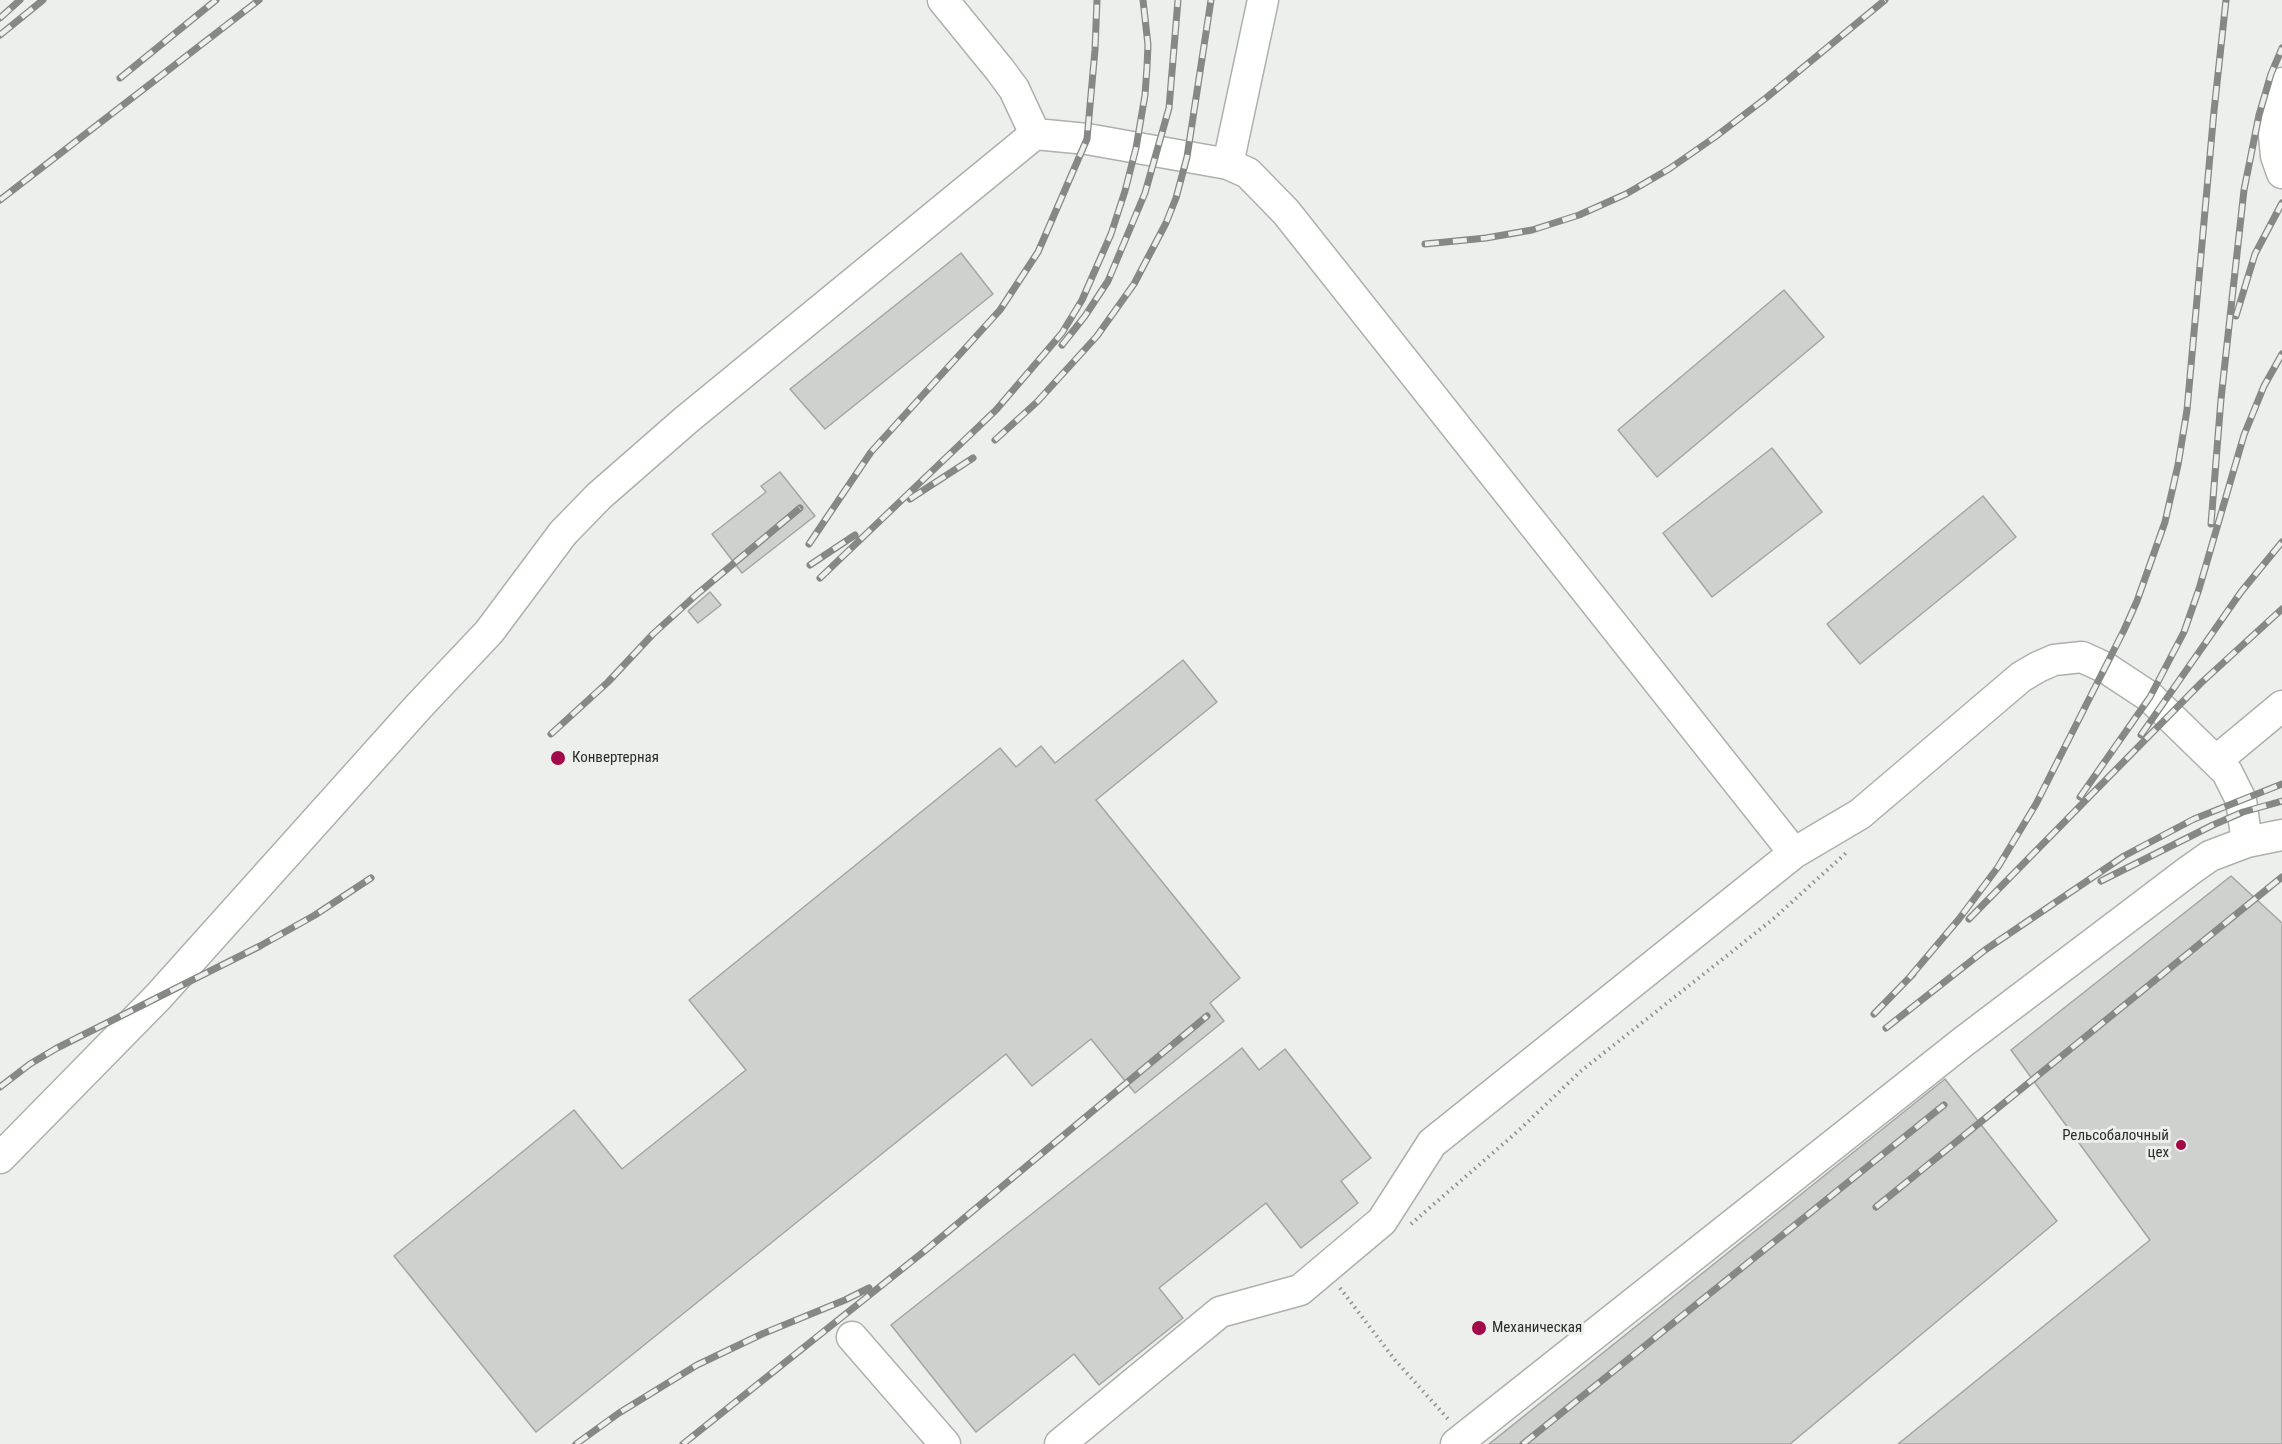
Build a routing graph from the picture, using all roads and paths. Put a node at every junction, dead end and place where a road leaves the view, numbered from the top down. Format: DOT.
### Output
graph roads {
  1 [pos="943,0"];
  2 [pos="1263,0"];
  3 [pos="2282,83"];
  4 [pos="1035,134"];
  5 [pos="1228,164"];
  6 [pos="2282,173"];
  7 [pos="2282,706"];
  8 [pos="2217,760"];
  9 [pos="2282,835"];
  10 [pos="2247,842"];
  11 [pos="1847,852"];
  12 [pos="1794,853"];
  13 [pos="0,1158"];
  14 [pos="1408,1227"];
  15 [pos="1339,1287"];
  16 [pos="852,1337"];
  17 [pos="1459,1442"];
  18 [pos="945,1444"];
  19 [pos="1060,1444"];
  1 -- 4 [label="lane"];
  2 -- 5 [label="lane"];
  3 -- 6 [label="lane"];
  4 -- 5 [label="lane"];
  4 -- 13 [label="lane"];
  5 -- 12 [label="lane"];
  7 -- 8 [label="lane"];
  8 -- 10 [label="lane"];
  8 -- 12 [label="lane"];
  9 -- 10 [label="lane"];
  10 -- 17 [label="lane"];
  11 -- 14 [label="path"];
  12 -- 19 [label="lane"];
  15 -- 17 [label="path"];
  16 -- 18 [label="lane"];
}
